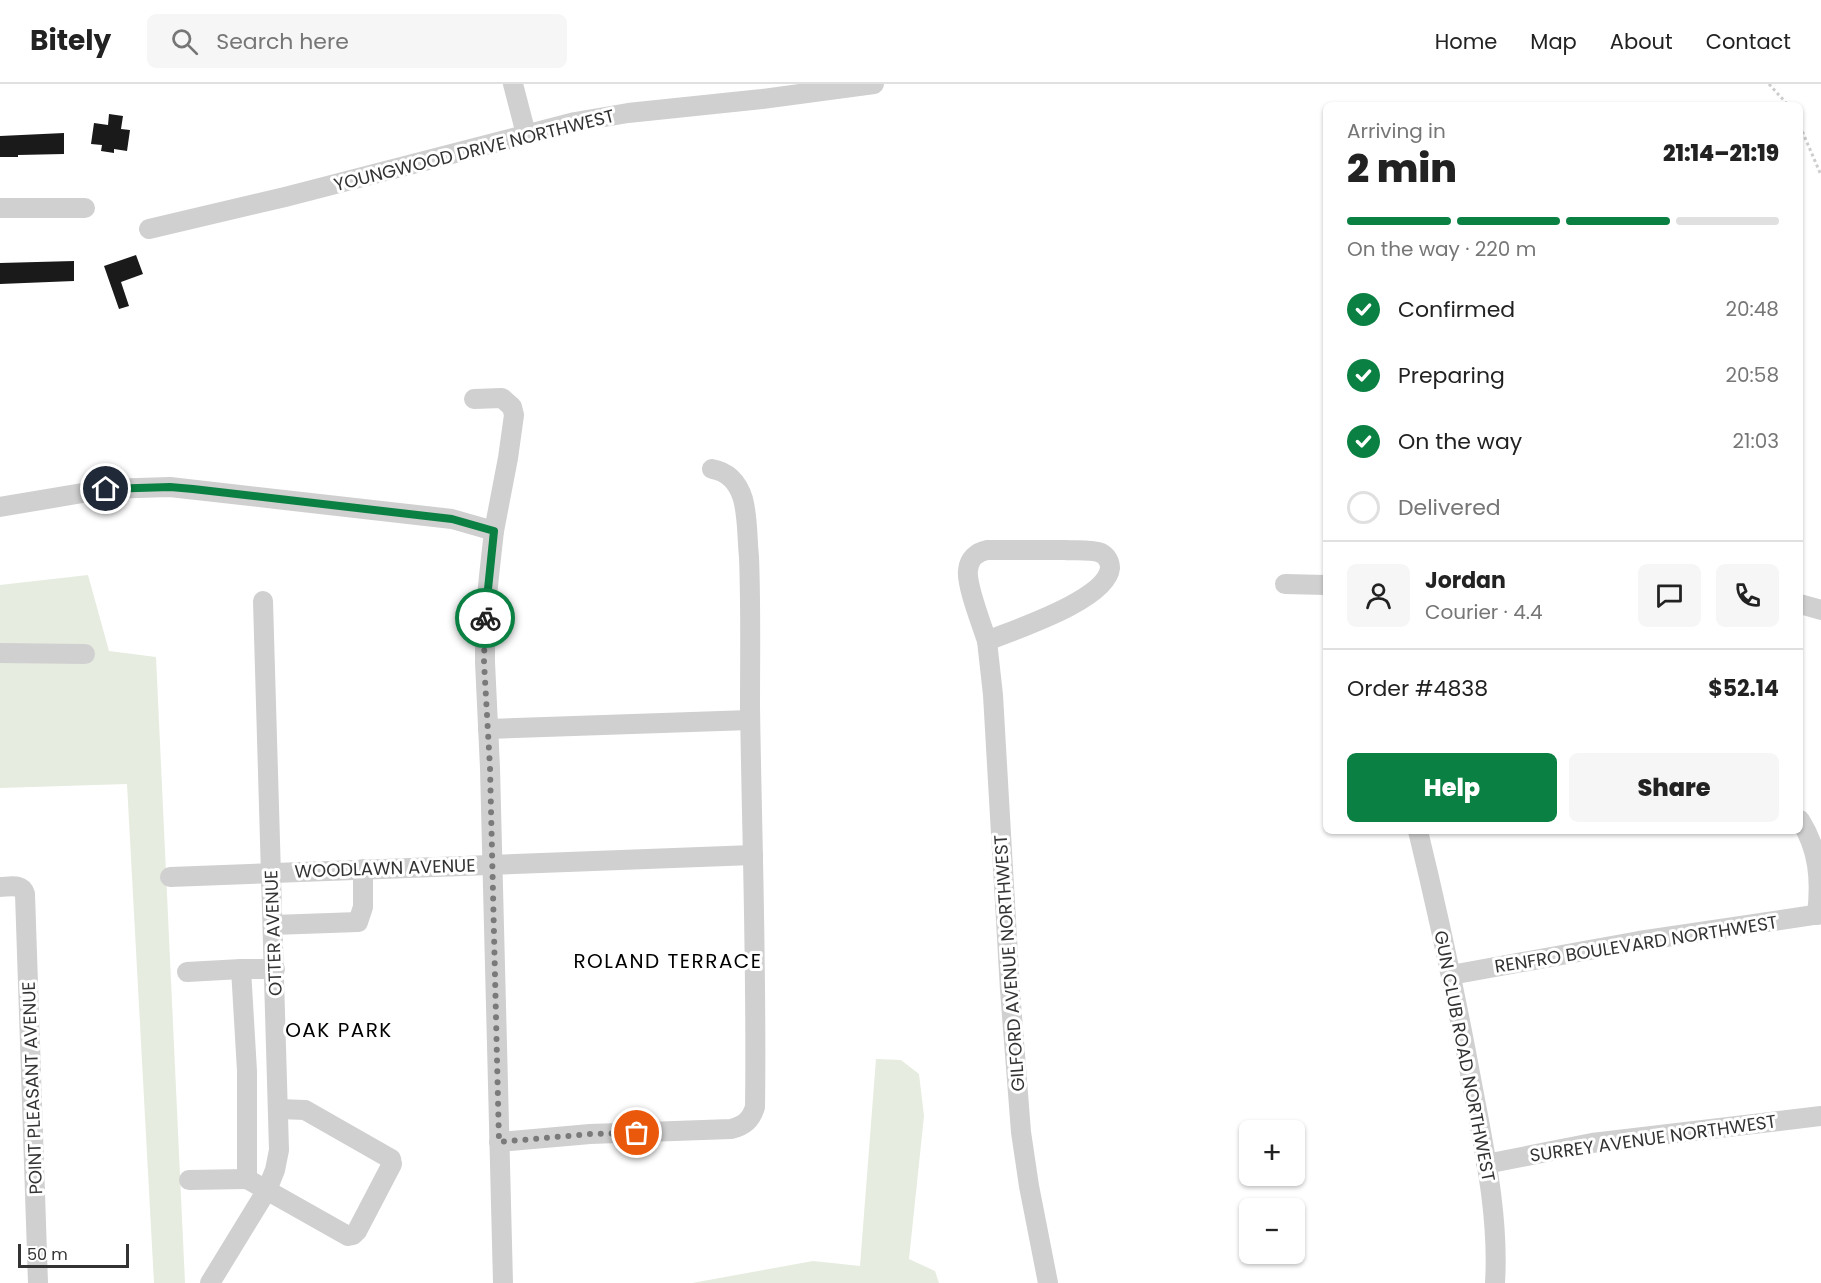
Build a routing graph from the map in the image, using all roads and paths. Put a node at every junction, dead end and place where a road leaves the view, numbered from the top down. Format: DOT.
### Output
graph roads {
  1 [pos="513,84"];
  2 [pos="874,84"];
  3 [pos="1769,84"];
  4 [pos="1785,102"];
  5 [pos="1803,133"];
  6 [pos="526,134"];
  7 [pos="1821,175"];
  8 [pos="0,208"];
  9 [pos="86,208"];
  10 [pos="149,229"];
  11 [pos="474,399"];
  12 [pos="712,469"];
  13 [pos="0,507"];
  14 [pos="494,531"];
  15 [pos="1285,584"];
  16 [pos="1323,585"];
  17 [pos="263,601"];
  18 [pos="1803,605"];
  19 [pos="1821,610"];
  20 [pos="987,641"];
  21 [pos="0,653"];
  22 [pos="84,654"];
  23 [pos="750,720"];
  24 [pos="488,729"];
  25 [pos="1803,825"];
  26 [pos="1419,834"];
  27 [pos="753,855"];
  28 [pos="492,865"];
  29 [pos="363,869"];
  30 [pos="271,873"];
  31 [pos="170,877"];
  32 [pos="0,887"];
  33 [pos="1819,915"];
  34 [pos="273,925"];
  35 [pos="241,969"];
  36 [pos="275,969"];
  37 [pos="187,972"];
  38 [pos="1451,975"];
  39 [pos="279,1109"];
  40 [pos="1821,1116"];
  41 [pos="499,1142"];
  42 [pos="1486,1164"];
  43 [pos="247,1179"];
  44 [pos="189,1180"];
  45 [pos="267,1190"];
  46 [pos="38,1283"];
  47 [pos="210,1283"];
  48 [pos="503,1283"];
  49 [pos="1048,1283"];
  50 [pos="1495,1283"];
  1 -- 6 [label="street"];
  2 -- 6 [label="street, YOUNGWOOD DRIVE NORTHWEST"];
  3 -- 4 [label="path"];
  5 -- 7 [label="path"];
  6 -- 10 [label="street, YOUNGWOOD DRIVE NORTHWEST"];
  8 -- 9 [label="street"];
  11 -- 14 [label="street"];
  12 -- 23 [label="street"];
  13 -- 14 [label="street"];
  14 -- 24 [label="street"];
  15 -- 16 [label="street"];
  17 -- 30 [label="street, OTTER AVENUE"];
  18 -- 19 [label="street"];
  20 -- 20 [label="street, GILFORD AVENUE NORTHWEST"];
  20 -- 49 [label="street, GILFORD AVENUE NORTHWEST"];
  21 -- 22 [label="street"];
  23 -- 24 [label="street"];
  23 -- 27 [label="street"];
  24 -- 28 [label="street"];
  25 -- 33 [label="street"];
  26 -- 38 [label="street, GUN CLUB ROAD NORTHWEST"];
  27 -- 28 [label="street, WOODLAWN AVENUE"];
  27 -- 41 [label="street"];
  28 -- 29 [label="street, WOODLAWN AVENUE"];
  28 -- 41 [label="street"];
  29 -- 30 [label="street, WOODLAWN AVENUE"];
  29 -- 34 [label="street"];
  30 -- 31 [label="street, WOODLAWN AVENUE"];
  30 -- 34 [label="street, OTTER AVENUE"];
  32 -- 46 [label="street, POINT PLEASANT AVENUE"];
  33 -- 38 [label="street, RENFRO BOULEVARD NORTHWEST"];
  34 -- 36 [label="street, OTTER AVENUE"];
  35 -- 36 [label="street"];
  35 -- 37 [label="street"];
  35 -- 43 [label="street"];
  36 -- 39 [label="street, OTTER AVENUE"];
  38 -- 42 [label="street, GUN CLUB ROAD NORTHWEST"];
  39 -- 45 [label="street, OTTER AVENUE"];
  39 -- 45 [label="street"];
  40 -- 42 [label="street, SURREY AVENUE NORTHWEST"];
  41 -- 48 [label="street"];
  42 -- 50 [label="street, GUN CLUB ROAD NORTHWEST"];
  43 -- 44 [label="street"];
  43 -- 45 [label="street"];
  45 -- 47 [label="street, OTTER AVENUE"];
}
